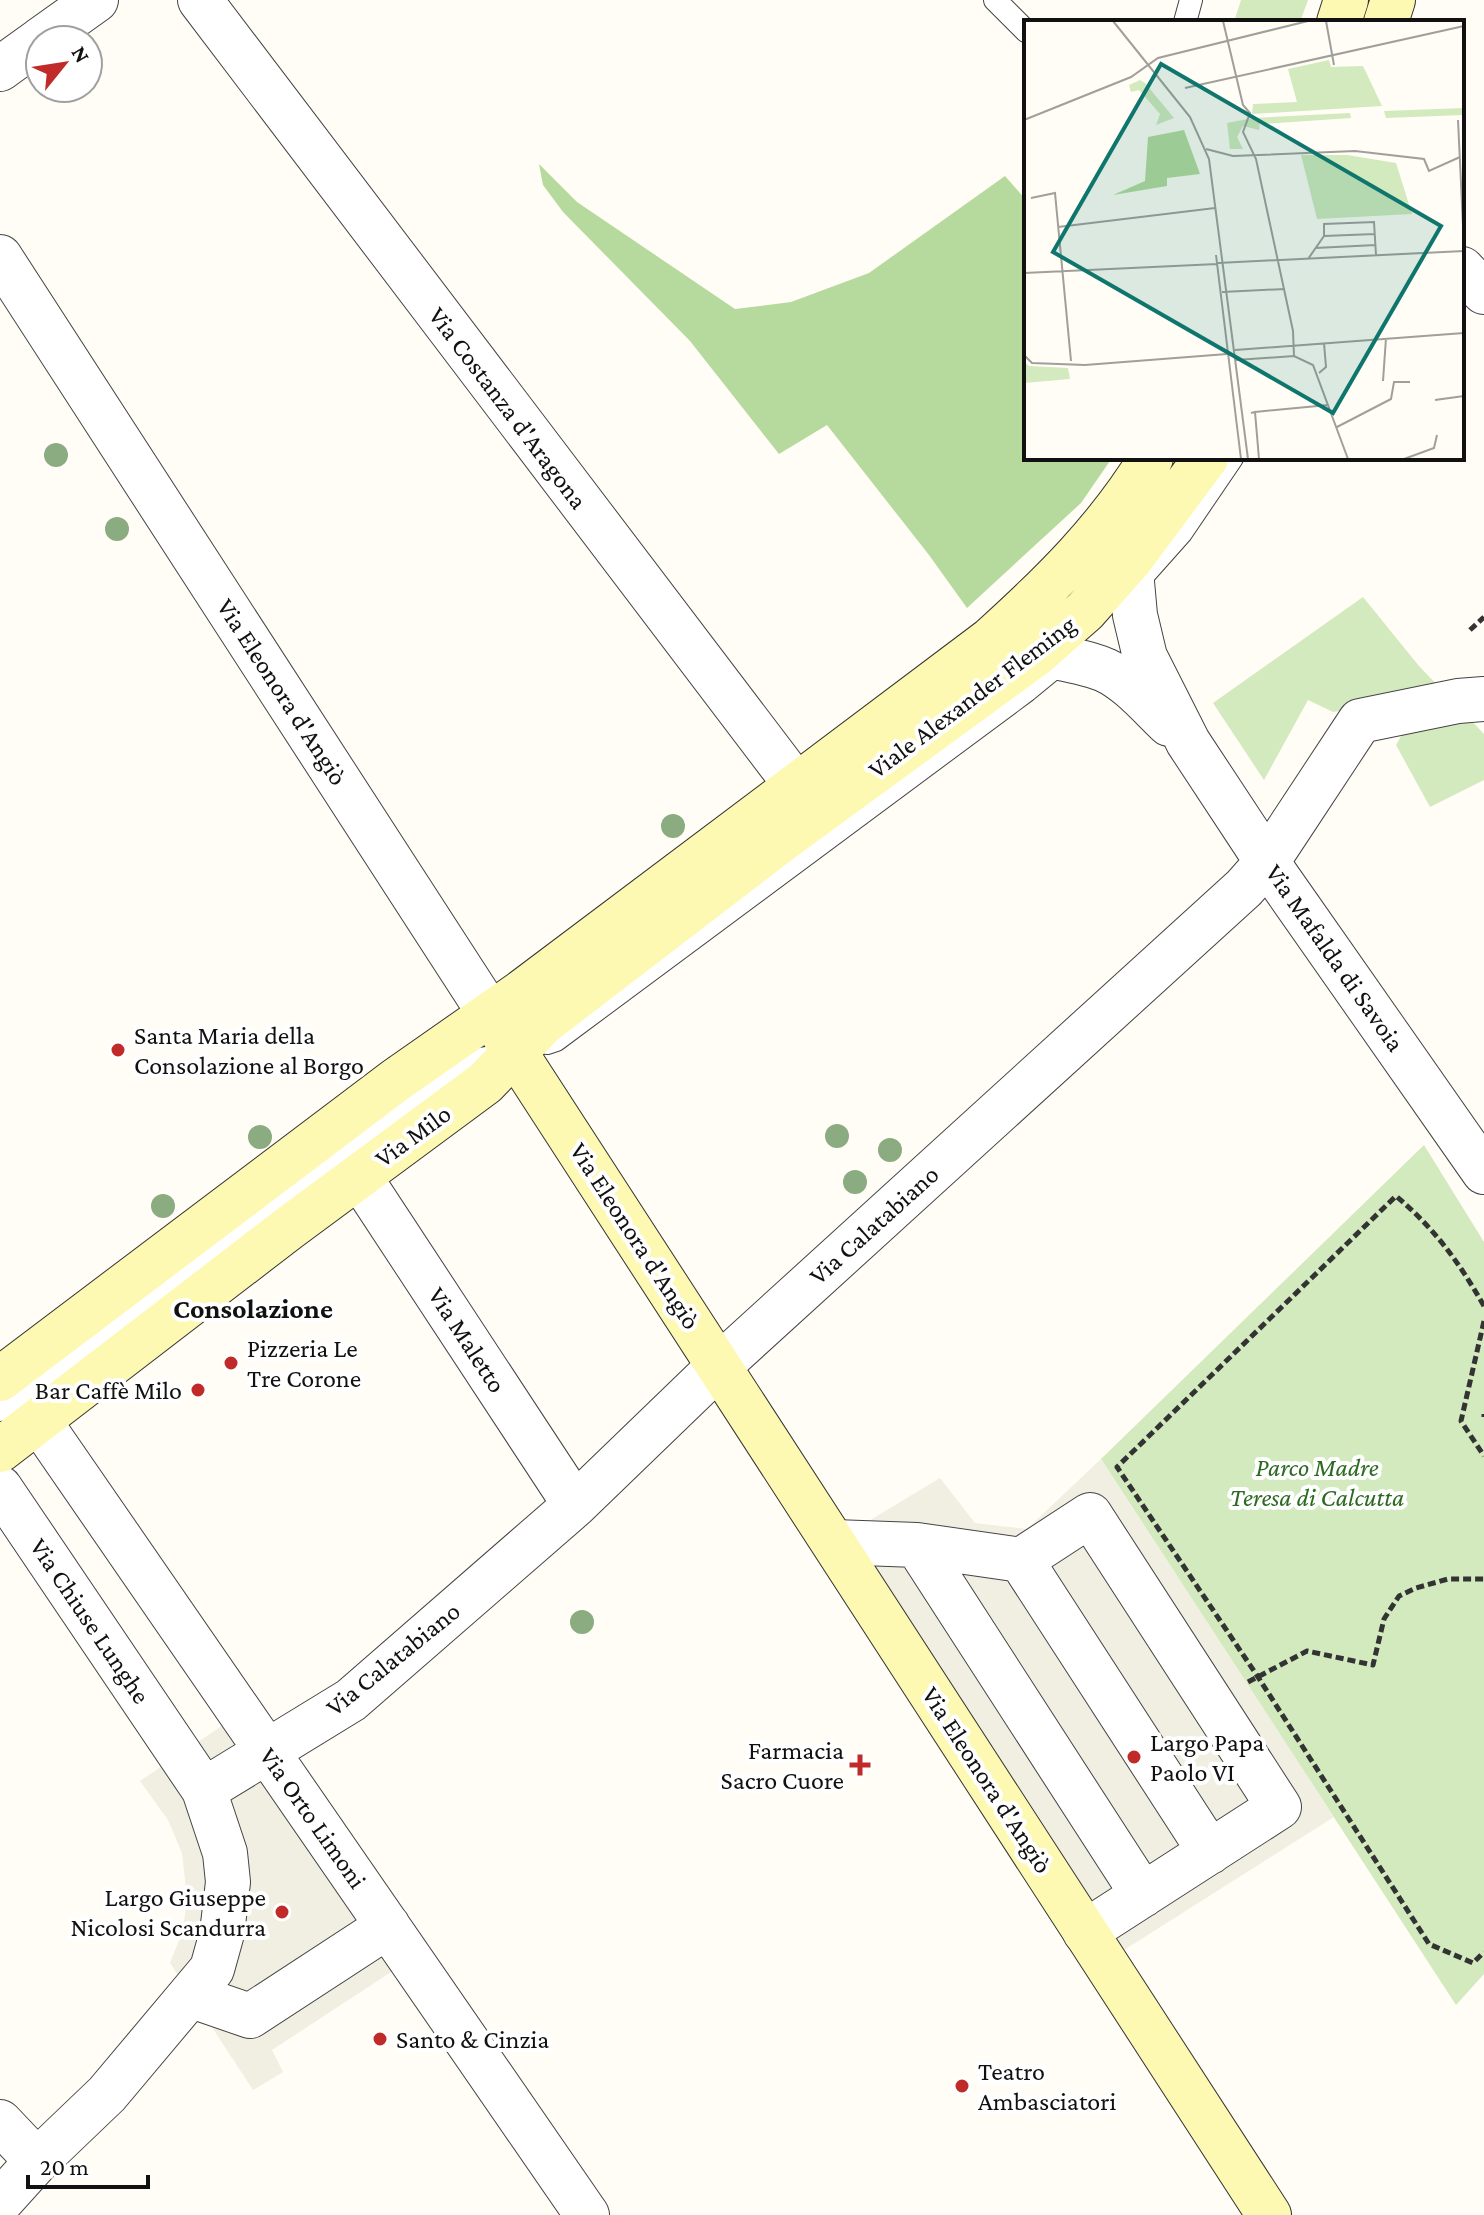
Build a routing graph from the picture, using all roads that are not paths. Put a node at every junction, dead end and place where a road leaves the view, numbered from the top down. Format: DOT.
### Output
graph roads {
  1 [pos="96,0"];
  2 [pos="200,0"];
  3 [pos="995,0"];
  4 [pos="1191,0"];
  5 [pos="1346,0"];
  6 [pos="1186,20"];
  7 [pos="1340,20"];
  8 [pos="62,24"];
  9 [pos="1024,29"];
  10 [pos="24,52"];
  11 [pos="0,69"];
  12 [pos="0,257"];
  13 [pos="1464,271"];
  14 [pos="1484,292"];
  15 [pos="1150,460"];
  16 [pos="1205,460"];
  17 [pos="1231,460"];
  18 [pos="1132,574"];
  19 [pos="1050,656"];
  20 [pos="1471,700"];
  21 [pos="1188,742"];
  22 [pos="806,800"];
  23 [pos="1267,862"];
  24 [pos="490,1014"];
  25 [pos="516,1052"];
  26 [pos="344,1153"];
  27 [pos="1484,1172"];
  28 [pos="719,1366"];
  29 [pos="0,1379"];
  30 [pos="20,1416"];
  31 [pos="0,1450"];
  32 [pos="0,1488"];
  33 [pos="575,1505"];
  34 [pos="834,1542"];
  35 [pos="917,1545"];
  36 [pos="1021,1560"];
  37 [pos="267,1751"];
  38 [pos="204,1790"];
  39 [pos="1210,1852"];
  40 [pos="1143,1895"];
  41 [pos="388,1926"];
  42 [pos="1085,1932"];
  43 [pos="192,1996"];
  44 [pos="0,2122"];
  45 [pos="37,2161"];
  46 [pos="0,2202"];
  47 [pos="587,2215"];
  48 [pos="1269,2215"];
  1 -- 8 [label="street"];
  2 -- 22 [label="street, Via Costanza d'Aragona"];
  3 -- 9 [label="lane"];
  4 -- 6 [label="lane"];
  5 -- 7 [label="main road"];
  10 -- 11 [label="street"];
  12 -- 24 [label="street, Via Eleonora d'Angiò"];
  13 -- 14 [label="street"];
  15 -- 22 [label="main road, Viale Alexander Fleming"];
  16 -- 18 [label="main road, Viale Alexander Fleming"];
  17 -- 18 [label="lane"];
  18 -- 19 [label="main road, Viale Alexander Fleming"];
  18 -- 21 [label="street"];
  19 -- 21 [label="street"];
  19 -- 22 [label="main road, Viale Alexander Fleming"];
  19 -- 25 [label="lane"];
  20 -- 23 [label="street, Via Calatabiano"];
  21 -- 23 [label="street, Via Mafalda di Savoia"];
  22 -- 24 [label="main road, Via Milo"];
  22 -- 25 [label="main road, Via Milo"];
  23 -- 27 [label="street, Via Mafalda di Savoia"];
  23 -- 28 [label="street, Via Calatabiano"];
  24 -- 25 [label="main road, Via Eleonora d'Angiò"];
  24 -- 26 [label="main road, Via Milo"];
  25 -- 26 [label="main road, Via Milo"];
  25 -- 28 [label="main road, Via Eleonora d'Angiò"];
  26 -- 29 [label="main road, Via Milo"];
  26 -- 30 [label="main road, Via Milo"];
  26 -- 33 [label="street, Via Maletto"];
  28 -- 33 [label="street, Via Calatabiano"];
  28 -- 34 [label="main road, Via Eleonora d'Angiò"];
  30 -- 31 [label="main road, Via Milo"];
  30 -- 37 [label="street, Via Orto Limoni"];
  32 -- 38 [label="street, Via Chiuse Lunghe"];
  33 -- 37 [label="street, Via Calatabiano"];
  34 -- 35 [label="street"];
  34 -- 42 [label="main road, Via Eleonora d'Angiò"];
  35 -- 36 [label="street"];
  35 -- 40 [label="street"];
  36 -- 39 [label="street"];
  36 -- 39 [label="street"];
  37 -- 38 [label="street, Via Calatabiano"];
  37 -- 41 [label="street, Via Orto Limoni"];
  38 -- 43 [label="street, Via Chiuse Lunghe"];
  39 -- 40 [label="street"];
  40 -- 42 [label="street"];
  41 -- 43 [label="street"];
  41 -- 47 [label="street, Via Orto Limoni"];
  42 -- 48 [label="main road, Via Eleonora d'Angiò"];
  43 -- 45 [label="street"];
  44 -- 45 [label="street"];
  45 -- 46 [label="street"];
}
